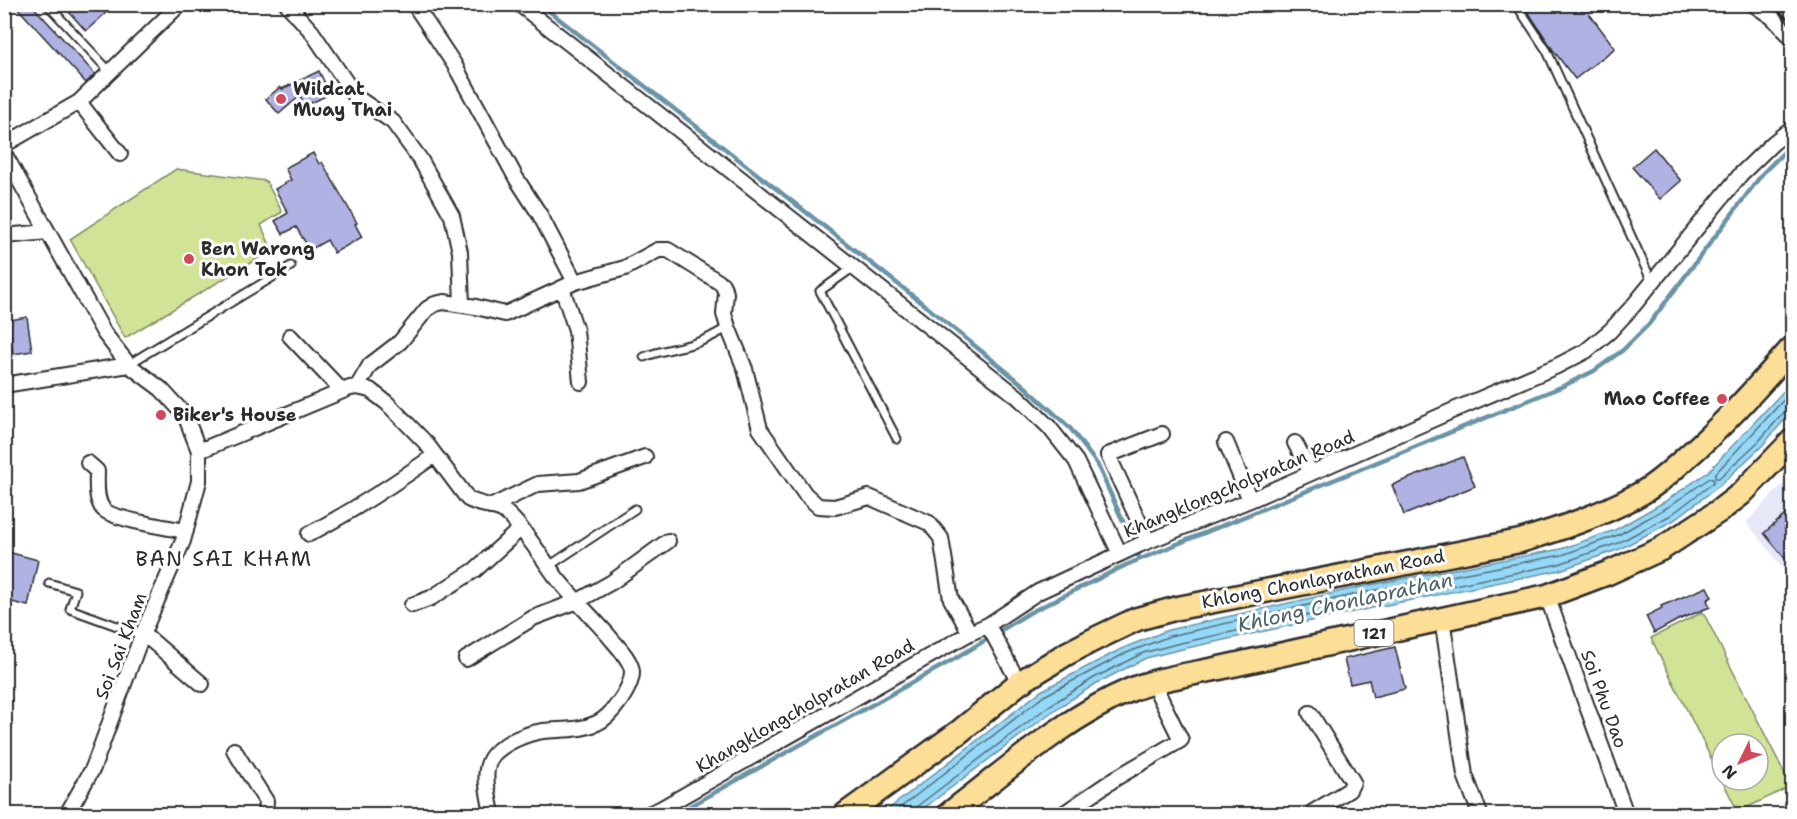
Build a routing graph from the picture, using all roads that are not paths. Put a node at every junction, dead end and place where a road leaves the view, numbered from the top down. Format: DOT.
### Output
graph roads {
  1 [pos="47,4"];
  2 [pos="180,4"];
  3 [pos="414,4"];
  4 [pos="519,4"];
  5 [pos="1516,4"];
  6 [pos="1753,4"];
  7 [pos="1784,4"];
  8 [pos="289,6"];
  9 [pos="1792,12"];
  10 [pos="1792,38"];
  11 [pos="111,73"];
  12 [pos="79,102"];
  13 [pos="1792,128"];
  14 [pos="4,146"];
  15 [pos="4,153"];
  16 [pos="120,154"];
  17 [pos="48,232"];
  18 [pos="4,236"];
  19 [pos="291,266"];
  20 [pos="854,267"];
  21 [pos="575,282"];
  22 [pos="1652,282"];
  23 [pos="562,288"];
  24 [pos="462,305"];
  25 [pos="728,327"];
  26 [pos="290,336"];
  27 [pos="1792,348"];
  28 [pos="644,357"];
  29 [pos="129,365"];
  30 [pos="581,382"];
  31 [pos="4,385"];
  32 [pos="357,387"];
  33 [pos="342,391"];
  34 [pos="1162,434"];
  35 [pos="897,439"];
  36 [pos="1226,442"];
  37 [pos="1792,442"];
  38 [pos="1295,443"];
  39 [pos="199,451"];
  40 [pos="435,455"];
  41 [pos="645,457"];
  42 [pos="88,463"];
  43 [pos="1311,473"];
  44 [pos="1250,500"];
  45 [pos="490,507"];
  46 [pos="635,509"];
  47 [pos="520,529"];
  48 [pos="186,531"];
  49 [pos="309,534"];
  50 [pos="668,541"];
  51 [pos="1143,543"];
  52 [pos="1120,554"];
  53 [pos="549,566"];
  54 [pos="49,583"];
  55 [pos="1547,596"];
  56 [pos="578,601"];
  57 [pos="412,605"];
  58 [pos="1442,618"];
  59 [pos="989,628"];
  60 [pos="970,633"];
  61 [pos="142,635"];
  62 [pos="466,659"];
  63 [pos="1019,683"];
  64 [pos="1153,683"];
  65 [pos="202,684"];
  66 [pos="1310,713"];
  67 [pos="959,732"];
  68 [pos="234,750"];
  69 [pos="990,783"];
  70 [pos="67,814"];
  71 [pos="265,814"];
  72 [pos="492,814"];
  73 [pos="648,814"];
  74 [pos="846,814"];
  75 [pos="860,814"];
  76 [pos="934,814"];
  77 [pos="950,814"];
  78 [pos="1063,814"];
  79 [pos="1310,814"];
  80 [pos="1480,814"];
  81 [pos="1626,814"];
  1 -- 11 [label="lane"];
  2 -- 11 [label="street"];
  3 -- 21 [label="street"];
  4 -- 20 [label="street"];
  5 -- 22 [label="lane"];
  6 -- 10 [label="street"];
  7 -- 9 [label="street"];
  8 -- 24 [label="street"];
  11 -- 12 [label="street"];
  12 -- 14 [label="street"];
  12 -- 16 [label="street"];
  13 -- 22 [label="street, Khangklongcholpratan Road"];
  15 -- 17 [label="street, Soi Sai Kham"];
  17 -- 18 [label="street"];
  17 -- 29 [label="street, Soi Sai Kham"];
  19 -- 29 [label="lane"];
  20 -- 35 [label="lane"];
  20 -- 52 [label="street"];
  21 -- 23 [label="street"];
  21 -- 25 [label="street"];
  22 -- 43 [label="street, Khangklongcholpratan Road"];
  23 -- 24 [label="street"];
  23 -- 30 [label="street"];
  24 -- 32 [label="street"];
  25 -- 28 [label="lane"];
  25 -- 60 [label="street"];
  26 -- 33 [label="street"];
  27 -- 63 [label="main road, Khlong Chonlaprathan Road"];
  29 -- 31 [label="street"];
  29 -- 39 [label="street, Soi Sai Kham"];
  32 -- 33 [label="street"];
  32 -- 40 [label="street"];
  33 -- 39 [label="street"];
  34 -- 51 [label="street"];
  36 -- 44 [label="street"];
  37 -- 55 [label="main road, 121"];
  38 -- 43 [label="street"];
  39 -- 48 [label="street, Soi Sai Kham"];
  40 -- 45 [label="street"];
  40 -- 49 [label="street"];
  41 -- 45 [label="street"];
  42 -- 48 [label="street"];
  43 -- 44 [label="street, Khangklongcholpratan Road"];
  44 -- 51 [label="street, Khangklongcholpratan Road"];
  45 -- 47 [label="street"];
  46 -- 53 [label="lane"];
  47 -- 53 [label="street"];
  47 -- 57 [label="street"];
  48 -- 61 [label="street, Soi Sai Kham"];
  50 -- 56 [label="street"];
  51 -- 52 [label="street, Khangklongcholpratan Road"];
  52 -- 59 [label="street, Khangklongcholpratan Road"];
  53 -- 56 [label="street"];
  54 -- 61 [label="lane"];
  55 -- 58 [label="main road, 121"];
  55 -- 81 [label="street, Soi Phu Dao"];
  56 -- 62 [label="street"];
  56 -- 72 [label="street"];
  58 -- 64 [label="main road, 121"];
  58 -- 80 [label="street"];
  59 -- 60 [label="street, Khangklongcholpratan Road"];
  59 -- 63 [label="street"];
  60 -- 73 [label="street, Khangklongcholpratan Road"];
  61 -- 65 [label="street"];
  61 -- 70 [label="street, Soi Sai Kham"];
  63 -- 67 [label="main road, Khlong Chonlaprathan Road"];
  64 -- 69 [label="main road, 121"];
  64 -- 78 [label="street"];
  66 -- 79 [label="street"];
  67 -- 74 [label="main road, Khlong Chonlaprathan Road"];
  67 -- 75 [label="main road"];
  68 -- 71 [label="street"];
  69 -- 76 [label="main road"];
  69 -- 77 [label="main road, 121"];
}
